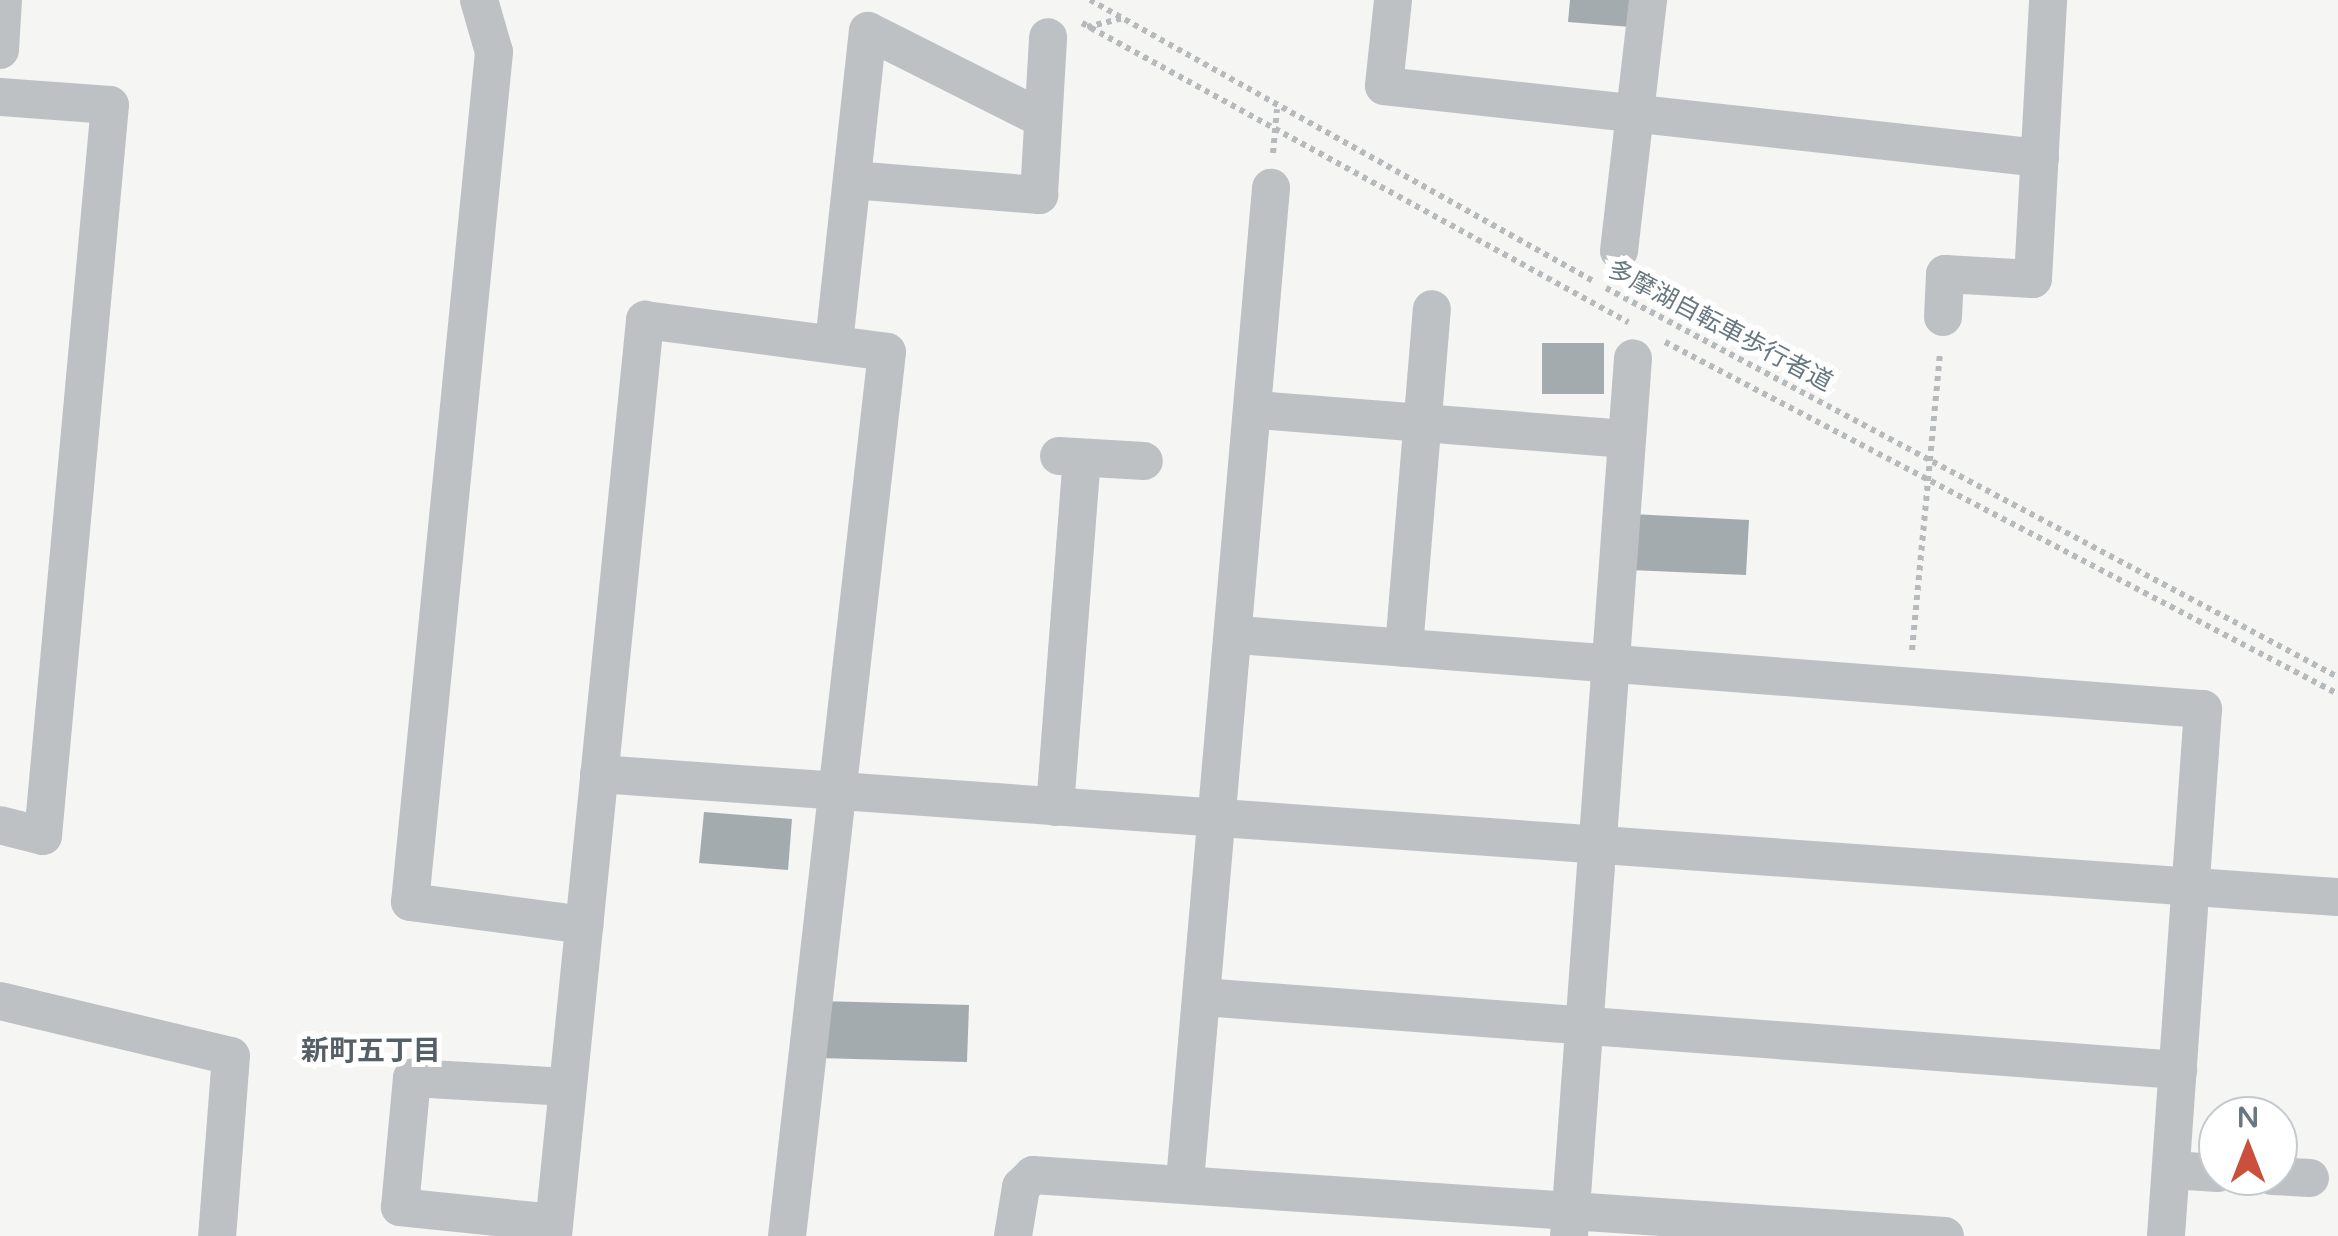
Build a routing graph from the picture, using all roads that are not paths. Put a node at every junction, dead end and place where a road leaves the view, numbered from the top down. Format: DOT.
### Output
graph roads {
  1 [pos="3,0"];
  2 [pos="479,0"];
  3 [pos="1393,0"];
  4 [pos="1648,0"];
  5 [pos="2048,0"];
  6 [pos="1048,37"];
  7 [pos="0,50"];
  8 [pos="0,97"];
  9 [pos="1043,118"];
  10 [pos="1634,118"];
  11 [pos="2040,158"];
  12 [pos="852,180"];
  13 [pos="1272,188"];
  14 [pos="1619,250"];
  15 [pos="1432,309"];
  16 [pos="1943,317"];
  17 [pos="834,343"];
  18 [pos="1641,346"];
  19 [pos="1258,410"];
  20 [pos="1422,423"];
  21 [pos="1626,439"];
  22 [pos="1144,461"];
  23 [pos="1238,635"];
  24 [pos="1404,648"];
  25 [pos="1612,663"];
  26 [pos="599,774"];
  27 [pos="836,792"];
  28 [pos="1055,807"];
  29 [pos="1222,819"];
  30 [pos="0,825"];
  31 [pos="1598,846"];
  32 [pos="2190,888"];
  33 [pos="2338,897"];
  34 [pos="584,925"];
  35 [pos="1202,997"];
  36 [pos="0,1002"];
  37 [pos="1584,1028"];
  38 [pos="2178,1070"];
  39 [pos="566,1086"];
  40 [pos="2171,1170"];
  41 [pos="2198,1171"];
  42 [pos="2298,1177"];
  43 [pos="2310,1178"];
  44 [pos="1185,1181"];
  45 [pos="1570,1221"];
  46 [pos="554,1230"];
  47 [pos="217,1236"];
  48 [pos="787,1236"];
  49 [pos="1013,1236"];
  50 [pos="1945,1236"];
  51 [pos="2166,1236"];
  1 -- 7 [label="street"];
  2 -- 34 [label="street"];
  3 -- 10 [label="street"];
  4 -- 10 [label="street"];
  5 -- 11 [label="street"];
  6 -- 9 [label="street"];
  8 -- 30 [label="street"];
  9 -- 12 [label="street"];
  9 -- 12 [label="street"];
  10 -- 11 [label="street"];
  10 -- 14 [label="street"];
  11 -- 16 [label="street"];
  12 -- 17 [label="street"];
  13 -- 19 [label="street"];
  15 -- 20 [label="street"];
  17 -- 26 [label="street"];
  17 -- 27 [label="street"];
  18 -- 21 [label="street"];
  19 -- 20 [label="street"];
  19 -- 23 [label="street"];
  20 -- 21 [label="street"];
  20 -- 24 [label="street"];
  21 -- 25 [label="street"];
  22 -- 28 [label="street"];
  23 -- 24 [label="street"];
  23 -- 29 [label="street"];
  24 -- 25 [label="street"];
  25 -- 31 [label="street"];
  25 -- 32 [label="street"];
  26 -- 27 [label="street"];
  26 -- 34 [label="street"];
  27 -- 28 [label="street"];
  27 -- 48 [label="street"];
  28 -- 29 [label="street"];
  29 -- 31 [label="street"];
  29 -- 35 [label="street"];
  31 -- 32 [label="street"];
  31 -- 37 [label="street"];
  32 -- 33 [label="street"];
  32 -- 38 [label="street"];
  34 -- 39 [label="street"];
  35 -- 37 [label="street"];
  35 -- 44 [label="street"];
  36 -- 47 [label="street"];
  37 -- 38 [label="street"];
  37 -- 45 [label="street"];
  38 -- 40 [label="street"];
  39 -- 46 [label="street"];
  39 -- 46 [label="street"];
  40 -- 41 [label="street"];
  40 -- 51 [label="street"];
  42 -- 43 [label="street"];
  44 -- 45 [label="street"];
  44 -- 49 [label="street"];
  45 -- 50 [label="street"];
}
